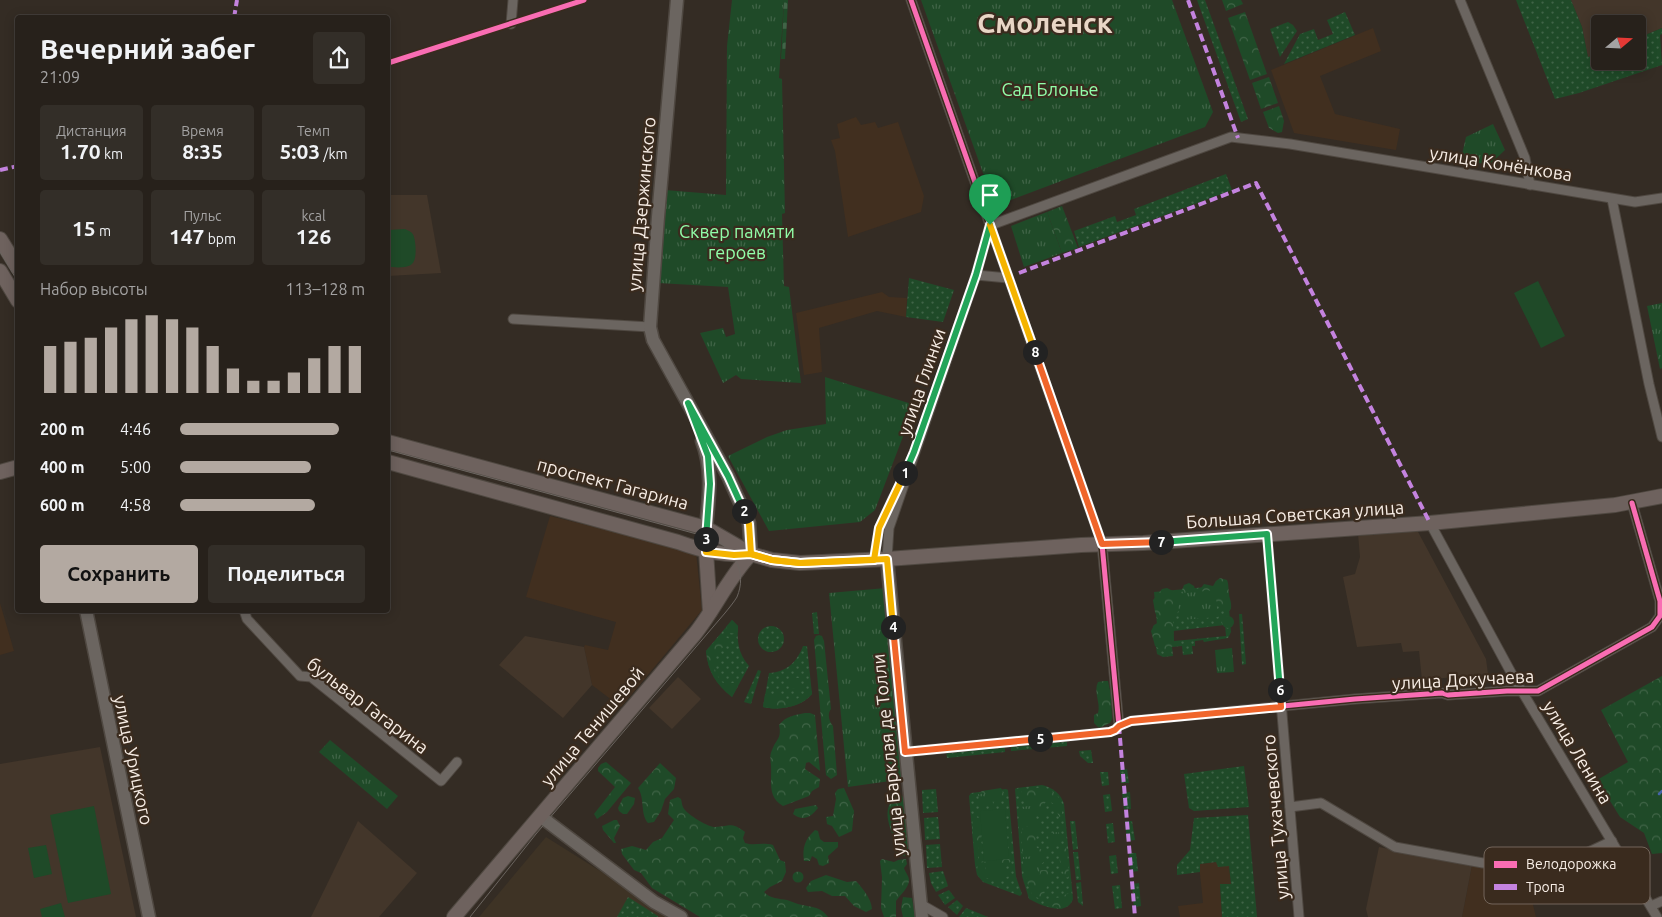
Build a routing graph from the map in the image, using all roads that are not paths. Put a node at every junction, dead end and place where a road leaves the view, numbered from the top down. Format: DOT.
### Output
graph roads {
  1 [pos="513,0"];
  2 [pos="677,0"];
  3 [pos="911,0"];
  4 [pos="1460,0"];
  5 [pos="510,24"];
  6 [pos="1530,185"];
  7 [pos="1662,198"];
  8 [pos="1612,199"];
  9 [pos="990,225"];
  10 [pos="0,239"];
  11 [pos="981,260"];
  12 [pos="1002,260"];
  13 [pos="15,263"];
  14 [pos="0,271"];
  15 [pos="976,275"];
  16 [pos="990,276"];
  17 [pos="1008,278"];
  18 [pos="15,296"];
  19 [pos="513,319"];
  20 [pos="650,327"];
  21 [pos="688,403"];
  22 [pos="1659,413"];
  23 [pos="1662,437"];
  24 [pos="390,443"];
  25 [pos="390,463"];
  26 [pos="15,468"];
  27 [pos="0,472"];
  28 [pos="1662,496"];
  29 [pos="1632,503"];
  30 [pos="1430,523"];
  31 [pos="706,528"];
  32 [pos="1267,534"];
  33 [pos="1102,544"];
  34 [pos="706,552"];
  35 [pos="751,554"];
  36 [pos="881,560"];
  37 [pos="710,612"];
  38 [pos="87,613"];
  39 [pos="245,613"];
  40 [pos="1522,691"];
  41 [pos="1281,707"];
  42 [pos="1119,726"];
  43 [pos="905,752"];
  44 [pos="457,762"];
  45 [pos="1290,807"];
  46 [pos="540,816"];
  47 [pos="1612,841"];
  48 [pos="1599,847"];
  49 [pos="1616,847"];
  50 [pos="1483,863"];
  51 [pos="1662,901"];
  52 [pos="1651,906"];
  53 [pos="922,911"];
  54 [pos="149,917"];
  55 [pos="454,917"];
  56 [pos="681,917"];
  57 [pos="943,917"];
  58 [pos="1300,917"];
  59 [pos="1657,917"];
  1 -- 5 [label="street"];
  2 -- 20 [label="street, улица Дзержинского"];
  3 -- 9 [label="street"];
  4 -- 6 [label="street"];
  6 -- 8 [label="street, улица Конёнкова"];
  6 -- 9 [label="street, улица Конёнкова"];
  7 -- 8 [label="street, улица Конёнкова"];
  8 -- 22 [label="street"];
  9 -- 11 [label="street, улица Глинки"];
  9 -- 12 [label="street"];
  10 -- 13 [label="main road"];
  11 -- 12 [label="street"];
  11 -- 15 [label="street, улица Глинки"];
  11 -- 16 [label="street"];
  12 -- 16 [label="street"];
  12 -- 17 [label="street"];
  14 -- 18 [label="main road"];
  15 -- 16 [label="street"];
  15 -- 36 [label="street, улица Глинки"];
  16 -- 17 [label="street"];
  17 -- 33 [label="street"];
  19 -- 20 [label="street"];
  20 -- 21 [label="street, улица Дзержинского"];
  21 -- 31 [label="street, улица Дзержинского"];
  21 -- 35 [label="street, улица Дзержинского"];
  22 -- 23 [label="street"];
  24 -- 31 [label="main road, проспект Гагарина"];
  25 -- 34 [label="main road"];
  26 -- 27 [label="main road"];
  28 -- 29 [label="main road, Большая Советская улица"];
  29 -- 30 [label="main road, Большая Советская улица"];
  29 -- 40 [label="street, улица Докучаева"];
  30 -- 32 [label="main road, Большая Советская улица"];
  30 -- 40 [label="street, улица Ленина"];
  31 -- 34 [label="main road, улица Дзержинского"];
  31 -- 35 [label="main road, проспект Гагарина"];
  32 -- 33 [label="main road, Большая Советская улица"];
  32 -- 41 [label="street, улица Тухачевского"];
  33 -- 36 [label="main road, Большая Советская улица"];
  33 -- 42 [label="street"];
  34 -- 35 [label="main road"];
  34 -- 37 [label="main road, улица Дзержинского"];
  35 -- 36 [label="main road, Большая Советская улица"];
  35 -- 37 [label="main road, улица Тенишевой"];
  36 -- 43 [label="street, улица Барклая де Толли"];
  37 -- 46 [label="main road, улица Тенишевой"];
  38 -- 54 [label="street, улица Урицкого"];
  39 -- 44 [label="street, бульвар Гагарина"];
  40 -- 41 [label="street, улица Докучаева"];
  40 -- 47 [label="street, улица Ленина"];
  41 -- 42 [label="street, улица Докучаева"];
  41 -- 45 [label="street, улица Тухачевского"];
  42 -- 43 [label="street, улица Докучаева"];
  43 -- 53 [label="street, улица Барклая де Толли"];
  45 -- 50 [label="street"];
  45 -- 58 [label="street, улица Тухачевского"];
  46 -- 55 [label="main road, улица Тенишевой"];
  46 -- 56 [label="street"];
  47 -- 48 [label="street"];
  47 -- 49 [label="street, улица Ленина"];
  51 -- 52 [label="street"];
  52 -- 59 [label="street, улица Ленина"];
  53 -- 57 [label="street"];
}
